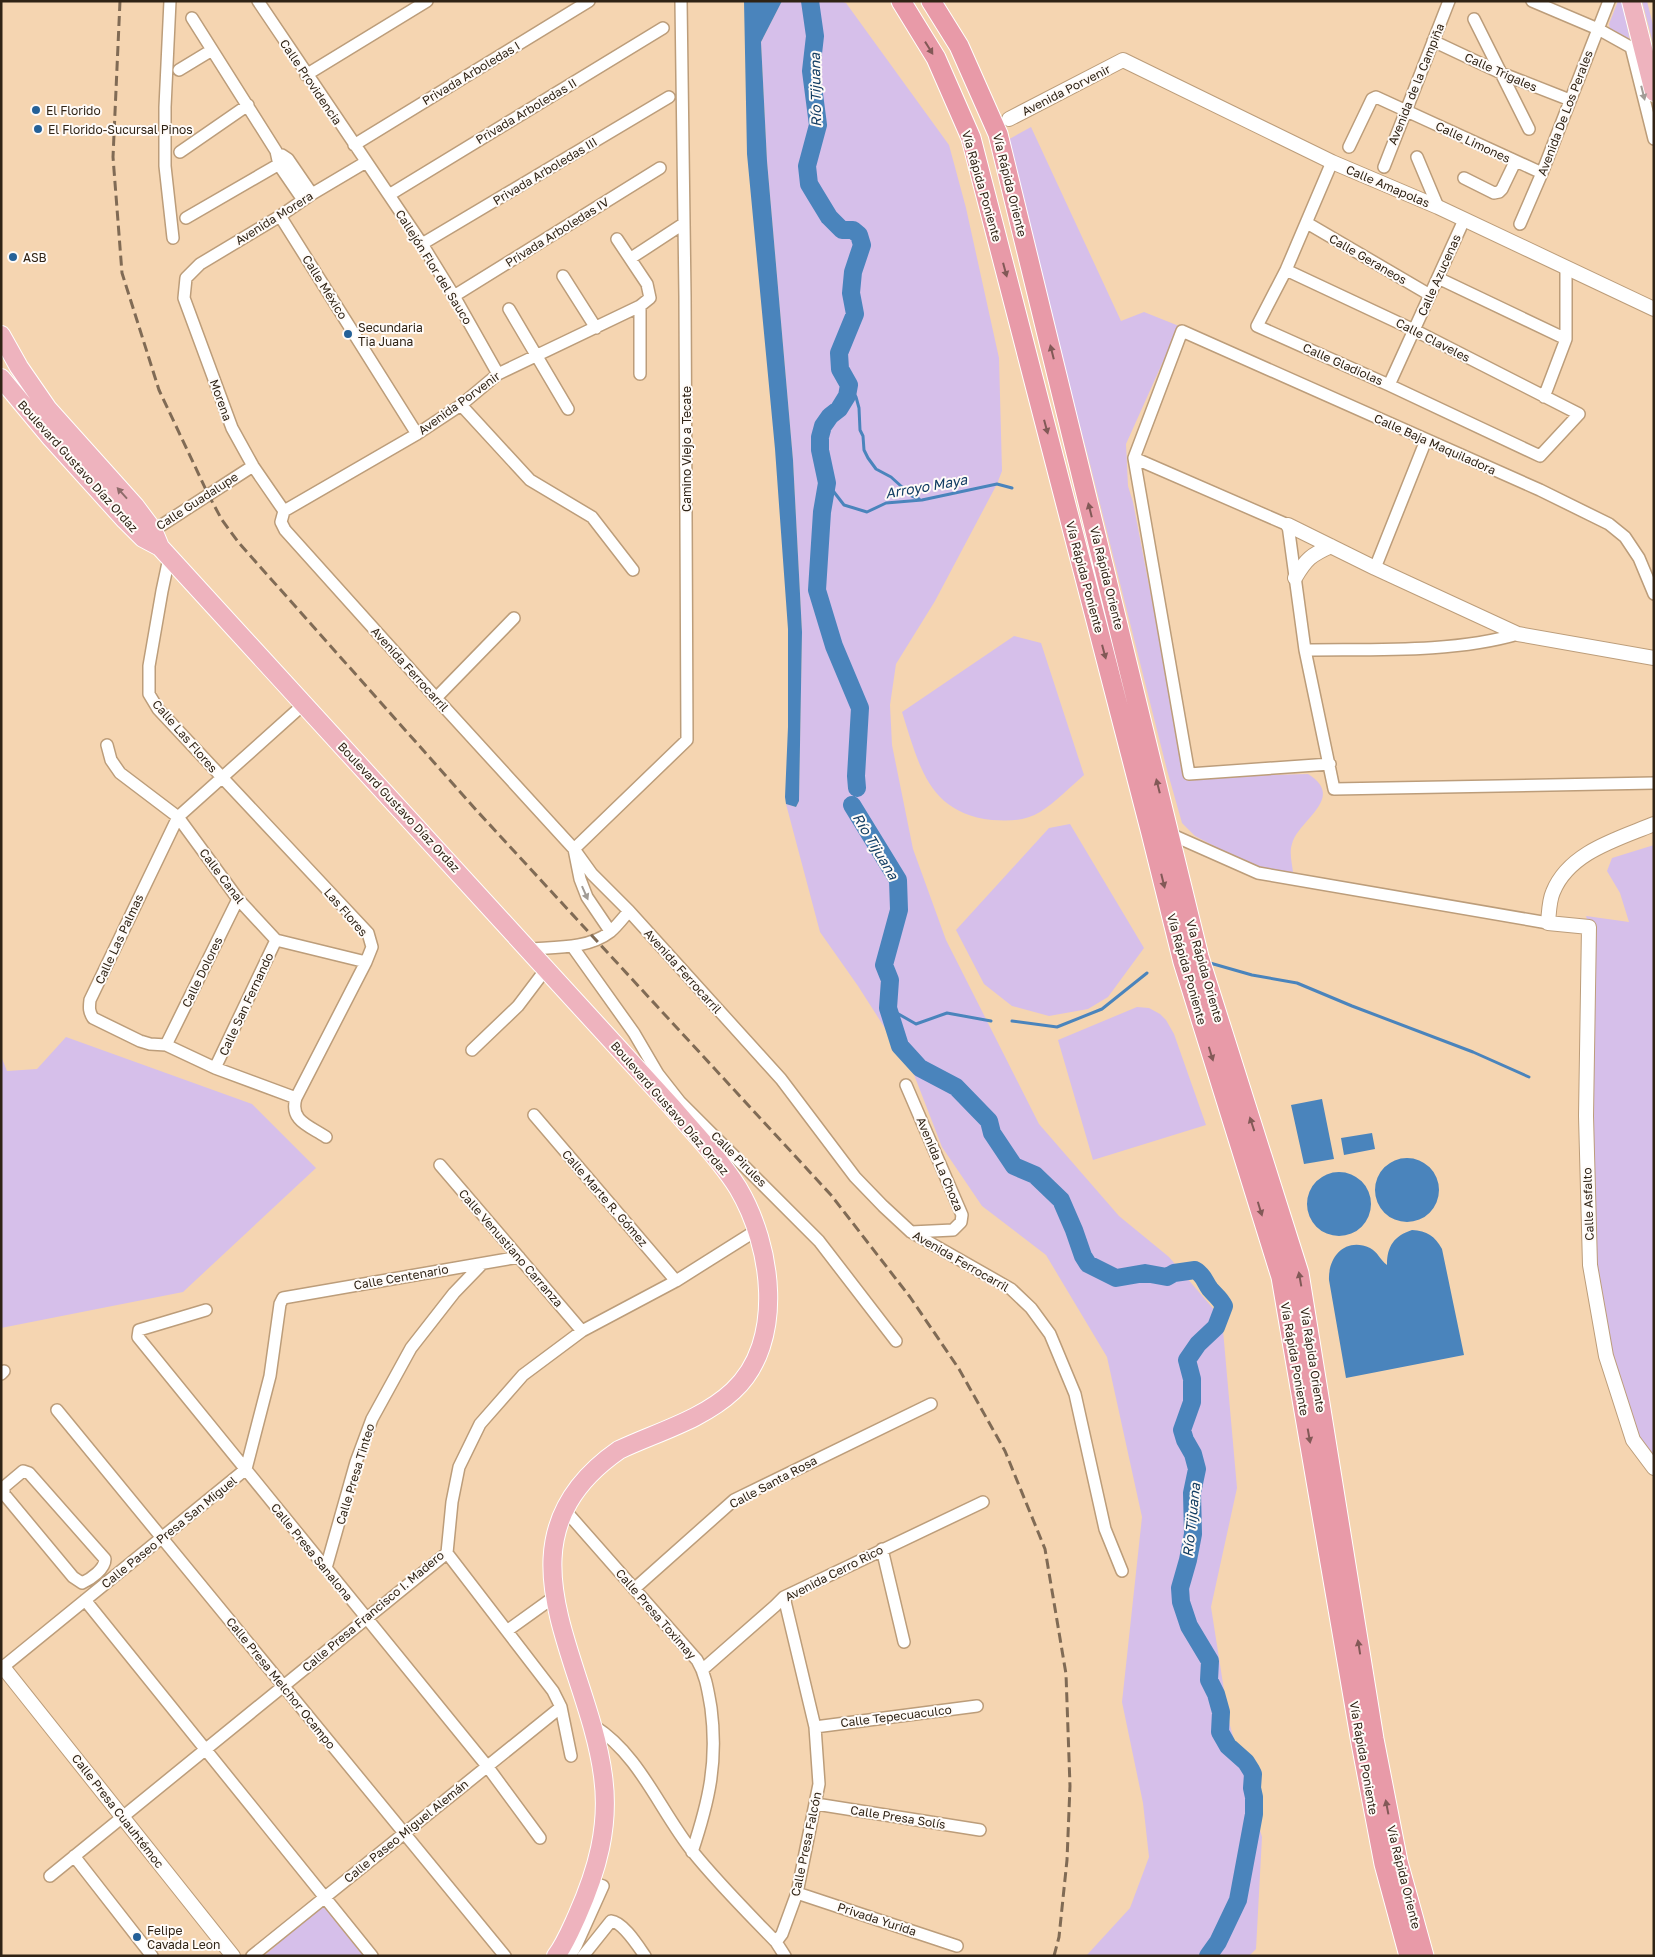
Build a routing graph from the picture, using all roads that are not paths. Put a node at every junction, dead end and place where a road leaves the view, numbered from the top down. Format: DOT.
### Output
graph roads {
  1 [pos="170,1"];
  2 [pos="258,1"];
  3 [pos="428,1"];
  4 [pos="589,1"];
  5 [pos="681,1"];
  6 [pos="900,1"];
  7 [pos="931,1"];
  8 [pos="946,1"];
  9 [pos="1450,1"];
  10 [pos="1532,1"];
  11 [pos="1609,1"];
  12 [pos="1630,1"];
  13 [pos="192,18"];
  14 [pos="1474,19"];
  15 [pos="663,28"];
  16 [pos="1598,29"];
  17 [pos="1434,41"];
  18 [pos="212,50"];
  19 [pos="1637,50"];
  20 [pos="1124,60"];
  21 [pos="179,70"];
  22 [pos="1501,73"];
  23 [pos="306,75"];
  24 [pos="1654,92"];
  25 [pos="669,97"];
  26 [pos="1570,100"];
  27 [pos="248,105"];
  28 [pos="1405,110"];
  29 [pos="1009,119"];
  30 [pos="1529,130"];
  31 [pos="1654,138"];
  32 [pos="354,145"];
  33 [pos="1349,147"];
  34 [pos="180,152"];
  35 [pos="1417,157"];
  36 [pos="284,162"];
  37 [pos="366,162"];
  38 [pos="1332,162"];
  39 [pos="1515,162"];
  40 [pos="1384,166"];
  41 [pos="660,168"];
  42 [pos="1542,173"];
  43 [pos="1464,178"];
  44 [pos="389,195"];
  45 [pos="308,197"];
  46 [pos="1438,207"];
  47 [pos="280,216"];
  48 [pos="186,218"];
  49 [pos="1464,220"];
  50 [pos="1307,223"];
  51 [pos="683,224"];
  52 [pos="1520,224"];
  53 [pos="172,238"];
  54 [pos="617,239"];
  55 [pos="422,244"];
  56 [pos="631,258"];
  57 [pos="1566,267"];
  58 [pos="1286,270"];
  59 [pos="563,276"];
  60 [pos="186,278"];
  61 [pos="1438,278"];
  62 [pos="1430,295"];
  63 [pos="454,296"];
  64 [pos="640,306"];
  65 [pos="508,309"];
  66 [pos="1654,309"];
  67 [pos="596,328"];
  68 [pos="1414,330"];
  69 [pos="1,335"];
  70 [pos="1566,339"];
  71 [pos="537,356"];
  72 [pos="1,368"];
  73 [pos="498,374"];
  74 [pos="640,374"];
  75 [pos="1,378"];
  76 [pos="1389,385"];
  77 [pos="1544,397"];
  78 [pos="461,405"];
  79 [pos="48,409"];
  80 [pos="568,409"];
  81 [pos="1579,414"];
  82 [pos="417,434"];
  83 [pos="1426,440"];
  84 [pos="1134,458"];
  85 [pos="253,466"];
  86 [pos="284,511"];
  87 [pos="1288,525"];
  88 [pos="148,534"];
  89 [pos="1331,546"];
  90 [pos="164,552"];
  91 [pos="1375,568"];
  92 [pos="633,570"];
  93 [pos="1295,578"];
  94 [pos="1654,594"];
  95 [pos="514,618"];
  96 [pos="1518,634"];
  97 [pos="1305,650"];
  98 [pos="1654,658"];
  99 [pos="436,698"];
  100 [pos="304,704"];
  101 [pos="107,745"];
  102 [pos="1330,764"];
  103 [pos="222,778"];
  104 [pos="1654,783"];
  105 [pos="178,817"];
  106 [pos="1654,824"];
  107 [pos="1170,834"];
  108 [pos="574,849"];
  109 [pos="238,899"];
  110 [pos="629,911"];
  111 [pos="1548,923"];
  112 [pos="610,931"];
  113 [pos="276,940"];
  114 [pos="572,946"];
  115 [pos="529,949"];
  116 [pos="366,962"];
  117 [pos="546,969"];
  118 [pos="166,1045"];
  119 [pos="472,1050"];
  120 [pos="215,1068"];
  121 [pos="906,1085"];
  122 [pos="296,1098"];
  123 [pos="677,1105"];
  124 [pos="534,1115"];
  125 [pos="326,1137"];
  126 [pos="440,1165"];
  127 [pos="756,1230"];
  128 [pos="911,1232"];
  129 [pos="519,1257"];
  130 [pos="482,1264"];
  131 [pos="676,1281"];
  132 [pos="283,1298"];
  133 [pos="206,1310"];
  134 [pos="582,1331"];
  135 [pos="896,1341"];
  136 [pos="931,1404"];
  137 [pos="57,1410"];
  138 [pos="1654,1468"];
  139 [pos="246,1469"];
  140 [pos="983,1502"];
  141 [pos="564,1509"];
  142 [pos="162,1537"];
  143 [pos="882,1549"];
  144 [pos="447,1553"];
  145 [pos="326,1568"];
  146 [pos="1122,1571"];
  147 [pos="94,1574"];
  148 [pos="103,1585"];
  149 [pos="634,1589"];
  150 [pos="784,1596"];
  151 [pos="554,1597"];
  152 [pos="86,1600"];
  153 [pos="367,1618"];
  154 [pos="508,1630"];
  155 [pos="904,1642"];
  156 [pos="2,1667"];
  157 [pos="702,1670"];
  158 [pos="284,1686"];
  159 [pos="977,1706"];
  160 [pos="561,1707"];
  161 [pos="594,1726"];
  162 [pos="815,1727"];
  163 [pos="206,1749"];
  164 [pos="571,1756"];
  165 [pos="487,1766"];
  166 [pos="816,1804"];
  167 [pos="122,1817"];
  168 [pos="980,1830"];
  169 [pos="404,1833"];
  170 [pos="540,1838"];
  171 [pos="692,1852"];
  172 [pos="74,1856"];
  173 [pos="50,1876"];
  174 [pos="592,1882"];
  175 [pos="797,1893"];
  176 [pos="325,1897"];
  177 [pos="776,1942"];
  178 [pos="957,1946"];
  179 [pos="152,1956"];
  180 [pos="233,1956"];
  181 [pos="252,1956"];
  182 [pos="372,1956"];
  183 [pos="505,1956"];
  184 [pos="556,1956"];
  185 [pos="570,1956"];
  186 [pos="583,1956"];
  187 [pos="645,1956"];
  188 [pos="785,1956"];
  189 [pos="1409,1956"];
  190 [pos="1424,1956"];
  1 -- 53 [label="street"];
  2 -- 23 [label="street, Calle Providencia"];
  3 -- 23 [label="street"];
  4 -- 32 [label="street, Privada Arboledas I"];
  5 -- 51 [label="street, Camino Viejo a Tecate"];
  6 -- 189 [label="highway, Vía Rápida Poniente, one-way"];
  107 -- 7 [label="highway, Vía Rápida Oriente, one-way"];
  8 -- 29 [label="highway"];
  9 -- 17 [label="street, Avenida de la Campiña"];
  10 -- 16 [label="street"];
  11 -- 16 [label="street, Avenida De Los Perales"];
  12 -- 19 [label="main road"];
  13 -- 18 [label="street"];
  14 -- 22 [label="street"];
  15 -- 44 [label="street, Privada Arboledas II"];
  16 -- 19 [label="street"];
  16 -- 26 [label="street, Avenida De Los Perales"];
  17 -- 22 [label="street, Calle Trigales"];
  17 -- 28 [label="street, Avenida de la Campiña"];
  18 -- 21 [label="street"];
  18 -- 27 [label="street"];
  19 -- 24 [label="main road"];
  19 -- 31 [label="street, one-way"];
  20 -- 29 [label="street, Avenida Porvenir"];
  20 -- 38 [label="street, Calle Amapolas"];
  22 -- 26 [label="street, Calle Trigales"];
  22 -- 30 [label="street"];
  23 -- 32 [label="street, Calle Providencia"];
  25 -- 55 [label="street, Privada Arboledas III"];
  26 -- 42 [label="street, Avenida De Los Perales"];
  27 -- 34 [label="street"];
  27 -- 36 [label="street"];
  28 -- 33 [label="street, Calle Limones"];
  28 -- 39 [label="street, Calle Limones"];
  28 -- 40 [label="street, Avenida de la Campiña"];
  32 -- 37 [label="street, Calle Providencia"];
  35 -- 46 [label="street"];
  36 -- 45 [label="street"];
  36 -- 48 [label="street"];
  37 -- 44 [label="street, Callejón Flor del Sauco"];
  37 -- 45 [label="street, Avenida Morera"];
  38 -- 46 [label="street, Calle Amapolas"];
  38 -- 50 [label="street, Calle Gladiolas"];
  39 -- 42 [label="street, Calle Limones"];
  39 -- 43 [label="street"];
  41 -- 63 [label="street, Privada Arboledas IV"];
  42 -- 52 [label="street, Avenida De Los Perales"];
  44 -- 55 [label="street, Callejón Flor del Sauco"];
  45 -- 47 [label="street, Avenida Morera"];
  46 -- 49 [label="street, Calle Amapolas"];
  47 -- 60 [label="street, Avenida Morera"];
  47 -- 82 [label="street, Calle México"];
  49 -- 57 [label="street, Calle Amapolas"];
  49 -- 61 [label="street, Calle Azucenas"];
  50 -- 58 [label="street, Calle Gladiolas"];
  50 -- 62 [label="street, Calle Geraneos"];
  51 -- 56 [label="street"];
  51 -- 108 [label="street, Camino Viejo a Tecate"];
  54 -- 56 [label="street"];
  55 -- 63 [label="street, Callejón Flor del Sauco"];
  56 -- 64 [label="street"];
  57 -- 66 [label="street, Calle Amapolas"];
  57 -- 70 [label="street"];
  58 -- 68 [label="street, Calle Claveles"];
  58 -- 76 [label="street, Calle Gladiolas"];
  59 -- 67 [label="street"];
  60 -- 85 [label="street, Morena"];
  61 -- 62 [label="street, Calle Azucenas"];
  61 -- 70 [label="street"];
  62 -- 68 [label="street, Calle Azucenas"];
  63 -- 73 [label="street, Callejón Flor del Sauco"];
  64 -- 67 [label="street, Avenida Porvenir"];
  64 -- 74 [label="street"];
  65 -- 71 [label="street"];
  67 -- 71 [label="street, Avenida Porvenir"];
  68 -- 76 [label="street, Calle Azucenas"];
  68 -- 77 [label="street, Calle Claveles"];
  69 -- 79 [label="main road, Boulevard Gustavo Díaz Ordaz"];
  70 -- 77 [label="street"];
  71 -- 73 [label="street, Avenida Porvenir"];
  71 -- 80 [label="street"];
  72 -- 79 [label="main road"];
  73 -- 78 [label="street, Avenida Porvenir"];
  75 -- 88 [label="main road, Boulevard Gustavo Díaz Ordaz"];
  76 -- 81 [label="street, Calle Gladiolas"];
  77 -- 81 [label="street, Calle Claveles"];
  78 -- 82 [label="street, Avenida Porvenir"];
  78 -- 92 [label="street"];
  88 -- 79 [label="main road, Boulevard Gustavo Díaz Ordaz, one-way"];
  82 -- 86 [label="street, Avenida Porvenir"];
  83 -- 84 [label="street, Calle Baja Maquiladora"];
  83 -- 91 [label="street"];
  83 -- 94 [label="street, Calle Baja Maquiladora"];
  84 -- 87 [label="street"];
  84 -- 102 [label="street"];
  85 -- 86 [label="street, Morena"];
  85 -- 88 [label="street, Calle Guadalupe"];
  86 -- 99 [label="street, Avenida Ferrocarril"];
  87 -- 89 [label="street"];
  87 -- 93 [label="street"];
  88 -- 90 [label="main road, Boulevard Gustavo Díaz Ordaz"];
  89 -- 91 [label="street"];
  89 -- 93 [label="street"];
  90 -- 100 [label="main road, Boulevard Gustavo Díaz Ordaz"];
  90 -- 103 [label="street, Calle Las Flores"];
  91 -- 96 [label="street"];
  93 -- 97 [label="street"];
  95 -- 99 [label="street"];
  96 -- 97 [label="street"];
  96 -- 98 [label="street"];
  97 -- 102 [label="street"];
  99 -- 108 [label="street, Avenida Ferrocarril"];
  100 -- 103 [label="street, Calle Las Palmas"];
  100 -- 115 [label="main road, Boulevard Gustavo Díaz Ordaz"];
  101 -- 105 [label="street, Calle Canal"];
  102 -- 104 [label="street"];
  103 -- 105 [label="street, Calle Las Palmas"];
  103 -- 116 [label="street, Las Flores"];
  105 -- 109 [label="street, Calle Canal"];
  105 -- 118 [label="street, Calle Las Palmas"];
  106 -- 111 [label="street"];
  107 -- 111 [label="street"];
  190 -- 107 [label="highway, Vía Rápida Oriente, one-way"];
  108 -- 110 [label="street, Avenida Ferrocarril"];
  108 -- 112 [label="street, one-way"];
  109 -- 113 [label="street, Calle Canal"];
  109 -- 118 [label="street, Calle Dolores"];
  110 -- 112 [label="street"];
  110 -- 128 [label="street, Avenida Ferrocarril"];
  111 -- 138 [label="street, Calle Asfalto"];
  112 -- 114 [label="street"];
  113 -- 116 [label="street"];
  113 -- 120 [label="street, Calle San Fernando"];
  114 -- 115 [label="street"];
  114 -- 123 [label="street, Calle Pirules"];
  115 -- 117 [label="main road, Boulevard Gustavo Díaz Ordaz"];
  116 -- 122 [label="street, Las Flores"];
  117 -- 119 [label="street"];
  117 -- 123 [label="main road, Boulevard Gustavo Díaz Ordaz"];
  118 -- 120 [label="street, Calle Las Palmas"];
  120 -- 122 [label="street, Calle Las Palmas"];
  121 -- 128 [label="street, Avenida La Choza"];
  122 -- 125 [label="street"];
  123 -- 127 [label="main road, Boulevard Gustavo Díaz Ordaz"];
  123 -- 135 [label="street, Calle Pirules"];
  124 -- 131 [label="street, Calle Marte R. Gómez"];
  126 -- 129 [label="street, Calle Venustiano Carranza"];
  127 -- 131 [label="street, Calle Presa Francisco I. Madero"];
  127 -- 141 [label="main road, Boulevard Gustavo Díaz Ordaz"];
  128 -- 146 [label="street, Avenida Ferrocarril"];
  129 -- 130 [label="street, Calle Centenario"];
  129 -- 134 [label="street, Calle Venustiano Carranza"];
  130 -- 132 [label="street, Calle Centenario"];
  130 -- 145 [label="street, Calle Presa Tinteo"];
  131 -- 134 [label="street, Calle Presa Francisco I. Madero"];
  132 -- 139 [label="street, Calle Paseo Presa San Miguel"];
  133 -- 139 [label="street, Calle Presa Sanalona"];
  134 -- 144 [label="street, Calle Presa Francisco I. Madero"];
  136 -- 149 [label="street, Calle Santa Rosa"];
  137 -- 142 [label="street, Calle Presa Melchor Ocampo"];
  139 -- 142 [label="street, Calle Paseo Presa San Miguel"];
  139 -- 145 [label="street, Calle Presa Sanalona"];
  140 -- 143 [label="street, Avenida Cerro Rico"];
  141 -- 149 [label="street, Calle Presa Toximay"];
  141 -- 151 [label="main road, Boulevard Gustavo Díaz Ordaz"];
  142 -- 148 [label="street, Calle Paseo Presa San Miguel"];
  142 -- 158 [label="street, Calle Presa Melchor Ocampo"];
  143 -- 150 [label="street, Avenida Cerro Rico"];
  143 -- 155 [label="street"];
  144 -- 153 [label="street, Calle Presa Francisco I. Madero"];
  144 -- 154 [label="street"];
  145 -- 153 [label="street, Calle Presa Sanalona"];
  147 -- 147 [label="street"];
  147 -- 148 [label="street"];
  148 -- 152 [label="street, Calle Paseo Presa San Miguel"];
  149 -- 157 [label="street, Calle Presa Toximay"];
  150 -- 157 [label="street, Avenida Cerro Rico"];
  150 -- 162 [label="street, Calle Presa Falcón"];
  151 -- 154 [label="street"];
  151 -- 161 [label="main road, Boulevard Gustavo Díaz Ordaz"];
  152 -- 156 [label="street, Calle Paseo Presa San Miguel"];
  152 -- 163 [label="street"];
  153 -- 158 [label="street, Calle Presa Francisco I. Madero"];
  153 -- 165 [label="street, Calle Presa Sanalona"];
  154 -- 160 [label="street"];
  156 -- 167 [label="street, Calle Presa Cuauhtémoc"];
  157 -- 171 [label="street, Calle Presa Toximay"];
  158 -- 163 [label="street, Calle Presa Francisco I. Madero"];
  158 -- 169 [label="street, Calle Presa Melchor Ocampo"];
  159 -- 162 [label="street, Calle Tepecuaculco"];
  160 -- 164 [label="street"];
  160 -- 165 [label="street, Calle Paseo Miguel Alemán"];
  161 -- 171 [label="street"];
  161 -- 174 [label="main road, Boulevard Gustavo Díaz Ordaz"];
  162 -- 166 [label="street, Calle Presa Falcón"];
  163 -- 167 [label="street, Calle Presa Francisco I. Madero"];
  163 -- 176 [label="street"];
  165 -- 169 [label="street, Calle Paseo Miguel Alemán"];
  165 -- 170 [label="street, Calle Presa Sanalona"];
  166 -- 168 [label="street, Calle Presa Solís"];
  166 -- 175 [label="street, Calle Presa Falcón"];
  167 -- 172 [label="street, Calle Presa Francisco I. Madero"];
  167 -- 180 [label="street, Calle Presa Cuauhtémoc"];
  169 -- 176 [label="street, Calle Paseo Miguel Alemán"];
  169 -- 183 [label="street, Calle Presa Melchor Ocampo"];
  171 -- 177 [label="street"];
  172 -- 173 [label="street, Calle Presa Francisco I. Madero"];
  172 -- 179 [label="street"];
  174 -- 184 [label="main road, Boulevard Gustavo Díaz Ordaz"];
  174 -- 185 [label="street"];
  175 -- 177 [label="street, Calle Presa Falcón"];
  175 -- 178 [label="street, Privada Yurida"];
  176 -- 181 [label="street, Calle Paseo Miguel Alemán"];
  176 -- 182 [label="street"];
  177 -- 188 [label="street"];
  186 -- 187 [label="street"];
}
